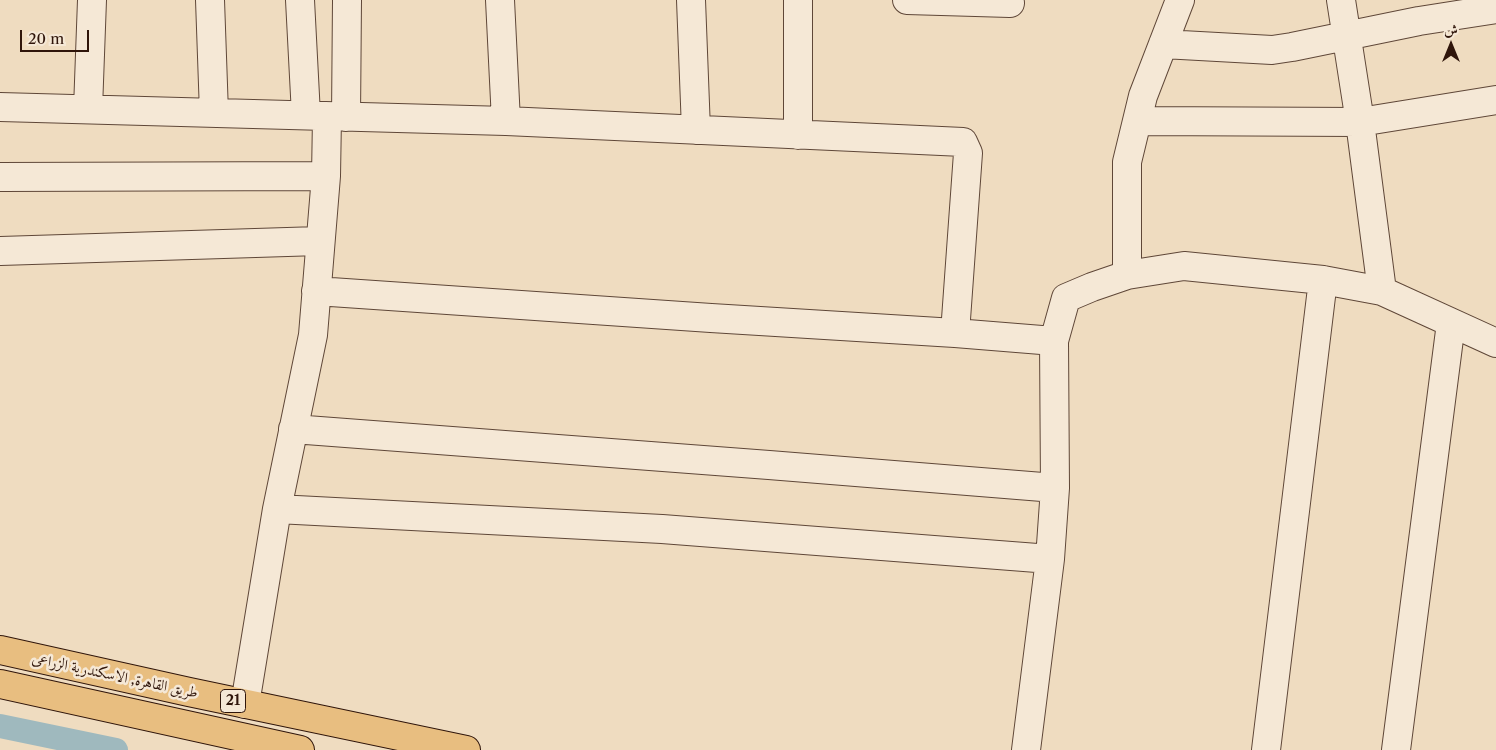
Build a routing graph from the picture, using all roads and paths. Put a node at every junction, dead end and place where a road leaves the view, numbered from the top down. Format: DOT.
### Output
graph roads {
  1 [pos="92,0"];
  2 [pos="210,0"];
  3 [pos="300,0"];
  4 [pos="347,0"];
  5 [pos="500,0"];
  6 [pos="692,0"];
  7 [pos="798,0"];
  8 [pos="907,0"];
  9 [pos="1180,0"];
  10 [pos="1341,0"];
  11 [pos="1010,3"];
  12 [pos="1444,8"];
  13 [pos="1496,9"];
  14 [pos="1346,36"];
  15 [pos="1163,44"];
  16 [pos="1496,100"];
  17 [pos="0,107"];
  18 [pos="88,109"];
  19 [pos="214,113"];
  20 [pos="326,116"];
  21 [pos="506,121"];
  22 [pos="1137,121"];
  23 [pos="1360,122"];
  24 [pos="696,130"];
  25 [pos="798,135"];
  26 [pos="326,176"];
  27 [pos="0,177"];
  28 [pos="319,241"];
  29 [pos="0,251"];
  30 [pos="1127,275"];
  31 [pos="1323,280"];
  32 [pos="316,291"];
  33 [pos="1382,291"];
  34 [pos="1450,323"];
  35 [pos="955,333"];
  36 [pos="1054,341"];
  37 [pos="1496,343"];
  38 [pos="292,429"];
  39 [pos="1055,488"];
  40 [pos="277,509"];
  41 [pos="1050,559"];
  42 [pos="0,650"];
  43 [pos="0,684"];
  44 [pos="245,704"];
  45 [pos="300,750"];
  46 [pos="466,750"];
  47 [pos="1026,750"];
  48 [pos="1266,750"];
  49 [pos="1396,750"];
  1 -- 18 [label="street"];
  2 -- 19 [label="street"];
  3 -- 20 [label="street"];
  4 -- 20 [label="street"];
  5 -- 21 [label="street"];
  6 -- 24 [label="street"];
  7 -- 25 [label="street"];
  8 -- 11 [label="street"];
  9 -- 15 [label="street"];
  10 -- 14 [label="street"];
  12 -- 13 [label="street"];
  12 -- 14 [label="street"];
  14 -- 15 [label="street"];
  14 -- 23 [label="street"];
  15 -- 22 [label="street"];
  16 -- 23 [label="street"];
  17 -- 18 [label="street"];
  18 -- 19 [label="street"];
  19 -- 20 [label="street"];
  20 -- 21 [label="street"];
  20 -- 26 [label="street"];
  21 -- 24 [label="street"];
  22 -- 23 [label="street"];
  22 -- 30 [label="street"];
  23 -- 33 [label="street"];
  24 -- 25 [label="street"];
  25 -- 35 [label="street"];
  26 -- 27 [label="street"];
  26 -- 28 [label="street"];
  28 -- 29 [label="street"];
  28 -- 32 [label="street"];
  30 -- 31 [label="street"];
  30 -- 36 [label="street"];
  31 -- 33 [label="street"];
  31 -- 48 [label="street"];
  32 -- 35 [label="street"];
  32 -- 38 [label="street"];
  33 -- 34 [label="street"];
  34 -- 37 [label="street"];
  34 -- 49 [label="street"];
  35 -- 36 [label="street"];
  36 -- 39 [label="street"];
  38 -- 39 [label="street"];
  38 -- 40 [label="street"];
  39 -- 41 [label="street"];
  40 -- 41 [label="street"];
  40 -- 44 [label="street"];
  41 -- 47 [label="street"];
  42 -- 44 [label="highway, طريق القاهرة, الاسكندرية الزراعى / 21"];
  43 -- 45 [label="highway, 21"];
  44 -- 46 [label="highway, طريق القاهرة, الاسكندرية الزراعى / 21"];
}
